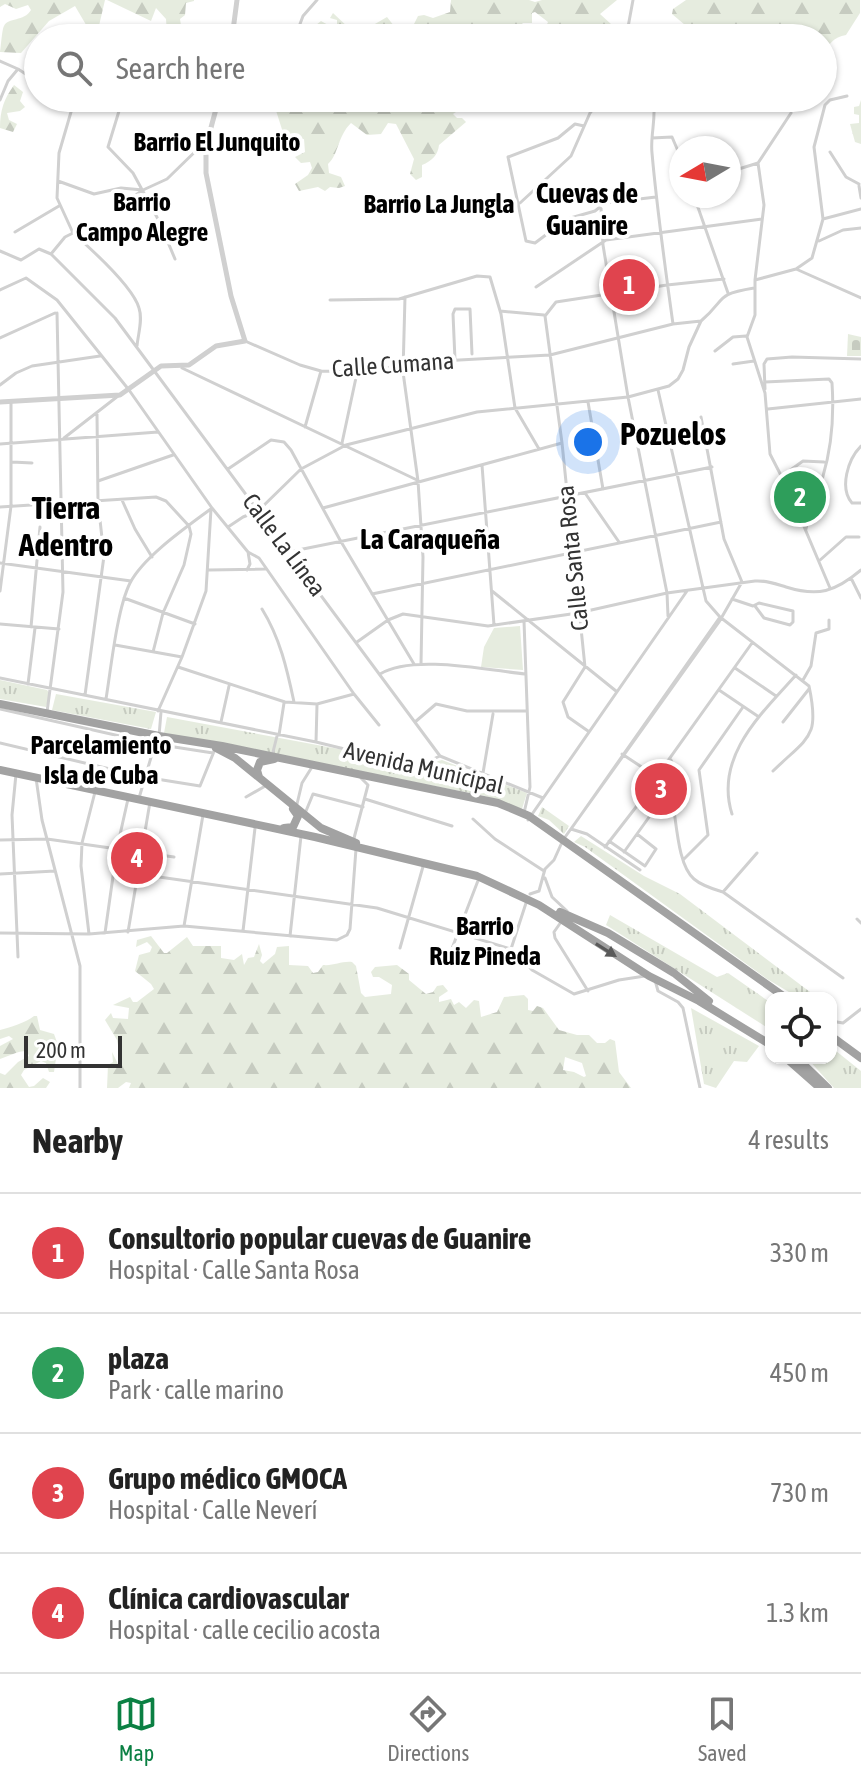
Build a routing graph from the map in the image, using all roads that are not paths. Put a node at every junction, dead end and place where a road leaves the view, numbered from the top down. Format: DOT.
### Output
graph roads {
  1 [pos="237,0"];
  2 [pos="317,0"];
  3 [pos="633,0"];
  4 [pos="234,24"];
  5 [pos="300,24"];
  6 [pos="629,24"];
  7 [pos="0,61"];
  8 [pos="18,69"];
  9 [pos="24,73"];
  10 [pos="847,96"];
  11 [pos="837,98"];
  12 [pos="0,100"];
  13 [pos="71,112"];
  14 [pos="119,112"];
  15 [pos="215,112"];
  16 [pos="592,112"];
  17 [pos="654,112"];
  18 [pos="823,112"];
  19 [pos="791,113"];
  20 [pos="584,126"];
  21 [pos="669,136"];
  22 [pos="650,138"];
  23 [pos="208,139"];
  24 [pos="830,152"];
  25 [pos="758,163"];
  26 [pos="741,168"];
  27 [pos="58,181"];
  28 [pos="860,184"];
  29 [pos="143,190"];
  30 [pos="656,197"];
  31 [pos="861,198"];
  32 [pos="127,201"];
  33 [pos="520,203"];
  34 [pos="59,206"];
  35 [pos="601,208"];
  36 [pos="698,208"];
  37 [pos="861,209"];
  38 [pos="762,219"];
  39 [pos="823,219"];
  40 [pos="705,227"];
  41 [pos="861,228"];
  42 [pos="15,232"];
  43 [pos="660,232"];
  44 [pos="73,233"];
  45 [pos="819,241"];
  46 [pos="603,243"];
  47 [pos="0,251"];
  48 [pos="51,254"];
  49 [pos="175,259"];
  50 [pos="796,269"];
  51 [pos="724,279"];
  52 [pos="755,280"];
  53 [pos="667,285"];
  54 [pos="536,287"];
  55 [pos="754,288"];
  56 [pos="0,290"];
  57 [pos="610,293"];
  58 [pos="728,293"];
  59 [pos="405,297"];
  60 [pos="861,298"];
  61 [pos="330,300"];
  62 [pos="63,309"];
  63 [pos="500,311"];
  64 [pos="57,313"];
  65 [pos="545,316"];
  66 [pos="701,321"];
  67 [pos="673,324"];
  68 [pos="747,337"];
  69 [pos="0,338"];
  70 [pos="618,338"];
  71 [pos="245,341"];
  72 [pos="137,346"];
  73 [pos="715,351"];
  74 [pos="472,354"];
  75 [pos="550,355"];
  76 [pos="100,356"];
  77 [pos="508,357"];
  78 [pos="861,359"];
  79 [pos="455,360"];
  80 [pos="754,361"];
  81 [pos="59,362"];
  82 [pos="733,364"];
  83 [pos="179,366"];
  84 [pos="403,367"];
  85 [pos="156,371"];
  86 [pos="321,371"];
  87 [pos="357,372"];
  88 [pos="765,382"];
  89 [pos="0,385"];
  90 [pos="658,389"];
  91 [pos="129,390"];
  92 [pos="765,393"];
  93 [pos="120,395"];
  94 [pos="628,397"];
  95 [pos="59,398"];
  96 [pos="861,399"];
  97 [pos="1,400"];
  98 [pos="11,401"];
  99 [pos="588,401"];
  100 [pos="833,401"];
  101 [pos="557,404"];
  102 [pos="515,408"];
  103 [pos="768,409"];
  104 [pos="97,414"];
  105 [pos="701,417"];
  106 [pos="305,427"];
  107 [pos="410,428"];
  108 [pos="158,432"];
  109 [pos="98,436"];
  110 [pos="61,440"];
  111 [pos="13,443"];
  112 [pos="562,443"];
  113 [pos="0,444"];
  114 [pos="344,444"];
  115 [pos="861,446"];
  116 [pos="539,449"];
  117 [pos="174,454"];
  118 [pos="12,462"];
  119 [pos="32,463"];
  120 [pos="826,463"];
  121 [pos="482,464"];
  122 [pos="712,467"];
  123 [pos="228,469"];
  124 [pos="301,469"];
  125 [pos="677,474"];
  126 [pos="782,476"];
  127 [pos="98,481"];
  128 [pos="418,481"];
  129 [pos="644,481"];
  130 [pos="603,489"];
  131 [pos="585,492"];
  132 [pos="566,496"];
  133 [pos="122,500"];
  134 [pos="98,502"];
  135 [pos="61,503"];
  136 [pos="861,503"];
  137 [pos="11,506"];
  138 [pos="0,507"];
  139 [pos="212,508"];
  140 [pos="323,508"];
  141 [pos="258,511"];
  142 [pos="485,513"];
  143 [pos="721,522"];
  144 [pos="420,525"];
  145 [pos="189,526"];
  146 [pos="40,527"];
  147 [pos="228,527"];
  148 [pos="690,527"];
  149 [pos="805,532"];
  150 [pos="656,534"];
  151 [pos="859,537"];
  152 [pos="340,540"];
  153 [pos="619,542"];
  154 [pos="248,552"];
  155 [pos="287,552"];
  156 [pos="572,552"];
  157 [pos="152,557"];
  158 [pos="819,561"];
  159 [pos="2,563"];
  160 [pos="37,568"];
  161 [pos="266,569"];
  162 [pos="209,570"];
  163 [pos="247,570"];
  164 [pos="861,570"];
  165 [pos="62,571"];
  166 [pos="490,571"];
  167 [pos="103,575"];
  168 [pos="851,578"];
  169 [pos="131,581"];
  170 [pos="742,582"];
  171 [pos="423,584"];
  172 [pos="703,588"];
  173 [pos="831,589"];
  174 [pos="0,591"];
  175 [pos="492,591"];
  176 [pos="687,591"];
  177 [pos="667,593"];
  178 [pos="372,594"];
  179 [pos="124,598"];
  180 [pos="861,598"];
  181 [pos="732,599"];
  182 [pos="755,606"];
  183 [pos="262,609"];
  184 [pos="163,613"];
  185 [pos="578,613"];
  186 [pos="668,616"];
  187 [pos="423,617"];
  188 [pos="720,617"];
  189 [pos="388,620"];
  190 [pos="829,620"];
  191 [pos="527,621"];
  192 [pos="0,624"];
  193 [pos="195,624"];
  194 [pos="494,625"];
  195 [pos="33,628"];
  196 [pos="59,629"];
  197 [pos="753,641"];
  198 [pos="357,642"];
  199 [pos="115,645"];
  200 [pos="153,652"];
  201 [pos="182,657"];
  202 [pos="414,664"];
  203 [pos="421,664"];
  204 [pos="178,667"];
  205 [pos="585,667"];
  206 [pos="735,668"];
  207 [pos="380,674"];
  208 [pos="525,674"];
  209 [pos="796,675"];
  210 [pos="0,678"];
  211 [pos="803,680"];
  212 [pos="28,684"];
  213 [pos="229,685"];
  214 [pos="51,689"];
  215 [pos="809,689"];
  216 [pos="719,690"];
  217 [pos="616,691"];
  218 [pos="354,694"];
  219 [pos="85,695"];
  220 [pos="776,696"];
  221 [pos="106,699"];
  222 [pos="285,702"];
  223 [pos="294,702"];
  224 [pos="317,704"];
  225 [pos="0,707"];
  226 [pos="743,707"];
  227 [pos="160,711"];
  228 [pos="527,711"];
  229 [pos="494,712"];
  230 [pos="47,713"];
  231 [pos="759,717"];
  232 [pos="221,722"];
  233 [pos="415,722"];
  234 [pos="783,722"];
  235 [pos="379,725"];
  236 [pos="588,731"];
  237 [pos="278,735"];
  238 [pos="157,740"];
  239 [pos="316,742"];
  240 [pos="0,743"];
  241 [pos="214,749"];
  242 [pos="623,755"];
  243 [pos="272,756"];
  244 [pos="440,756"];
  245 [pos="670,760"];
  246 [pos="312,766"];
  247 [pos="0,770"];
  248 [pos="773,771"];
  249 [pos="483,773"];
  250 [pos="16,774"];
  251 [pos="357,775"];
  252 [pos="657,776"];
  253 [pos="144,777"];
  254 [pos="36,778"];
  255 [pos="265,783"];
  256 [pos="409,784"];
  257 [pos="670,787"];
  258 [pos="95,790"];
  259 [pos="530,792"];
  260 [pos="128,797"];
  261 [pos="246,797"];
  262 [pos="282,797"];
  263 [pos="543,798"];
  264 [pos="643,798"];
  265 [pos="365,799"];
  266 [pos="139,800"];
  267 [pos="150,802"];
  268 [pos="363,807"];
  269 [pos="297,808"];
  270 [pos="652,813"];
  271 [pos="203,814"];
  272 [pos="732,814"];
  273 [pos="526,817"];
  274 [pos="308,818"];
  275 [pos="473,819"];
  276 [pos="256,824"];
  277 [pos="452,826"];
  278 [pos="571,829"];
  279 [pos="302,834"];
  280 [pos="637,834"];
  281 [pos="47,839"];
  282 [pos="0,840"];
  283 [pos="13,841"];
  284 [pos="609,841"];
  285 [pos="562,842"];
  286 [pos="82,843"];
  287 [pos="355,844"];
  288 [pos="605,847"];
  289 [pos="117,848"];
  290 [pos="142,852"];
  291 [pos="624,852"];
  292 [pos="757,853"];
  293 [pos="174,857"];
  294 [pos="683,860"];
  295 [pos="424,862"];
  296 [pos="640,870"];
  297 [pos="55,871"];
  298 [pos="544,873"];
  299 [pos="0,874"];
  300 [pos="14,874"];
  301 [pos="138,874"];
  302 [pos="479,877"];
  303 [pos="192,881"];
  304 [pos="248,890"];
  305 [pos="723,892"];
  306 [pos="294,895"];
  307 [pos="529,897"];
  308 [pos="352,903"];
  309 [pos="409,919"];
  310 [pos="562,919"];
  311 [pos="857,919"];
  312 [pos="580,920"];
  313 [pos="861,923"];
  314 [pos="184,926"];
  315 [pos="243,931"];
  316 [pos="128,932"];
  317 [pos="0,933"];
  318 [pos="16,933"];
  319 [pos="105,933"];
  320 [pos="457,933"];
  321 [pos="89,934"];
  322 [pos="71,935"];
  323 [pos="290,936"];
  324 [pos="400,948"];
  325 [pos="511,949"];
  326 [pos="18,957"];
  327 [pos="446,964"];
  328 [pos="652,978"];
  329 [pos="843,978"];
  330 [pos="588,991"];
  331 [pos="771,992"];
  332 [pos="777,992"];
  333 [pos="861,1009"];
  334 [pos="837,1022"];
  335 [pos="765,1034"];
  336 [pos="837,1037"];
  337 [pos="765,1041"];
  338 [pos="861,1055"];
  339 [pos="793,1064"];
  340 [pos="805,1064"];
  341 [pos="80,1088"];
  342 [pos="700,1088"];
  343 [pos="820,1088"];
  344 [pos="828,1088"];
  1 -- 4 [label="street"];
  2 -- 5 [label="street"];
  3 -- 6 [label="street"];
  7 -- 8 [label="street"];
  8 -- 9 [label="street"];
  8 -- 12 [label="street"];
  10 -- 11 [label="street"];
  13 -- 27 [label="street"];
  14 -- 29 [label="street"];
  15 -- 23 [label="street"];
  16 -- 20 [label="street"];
  17 -- 22 [label="street"];
  18 -- 39 [label="street"];
  19 -- 25 [label="street"];
  20 -- 33 [label="street"];
  20 -- 33 [label="street"];
  21 -- 22 [label="street"];
  22 -- 30 [label="street"];
  23 -- 29 [label="street"];
  23 -- 71 [label="street"];
  24 -- 28 [label="street"];
  25 -- 26 [label="street"];
  25 -- 38 [label="street"];
  27 -- 29 [label="street"];
  27 -- 34 [label="street"];
  28 -- 31 [label="street"];
  29 -- 32 [label="street"];
  29 -- 49 [label="street"];
  30 -- 35 [label="street"];
  30 -- 43 [label="street"];
  33 -- 35 [label="street"];
  34 -- 42 [label="street"];
  34 -- 44 [label="street"];
  35 -- 46 [label="street"];
  36 -- 40 [label="street"];
  37 -- 39 [label="street"];
  38 -- 40 [label="street"];
  38 -- 52 [label="street"];
  39 -- 45 [label="street"];
  40 -- 43 [label="street"];
  40 -- 51 [label="street"];
  41 -- 45 [label="street"];
  43 -- 46 [label="street"];
  43 -- 53 [label="street"];
  44 -- 48 [label="street"];
  44 -- 72 [label="street"];
  45 -- 50 [label="street"];
  46 -- 54 [label="street"];
  46 -- 57 [label="street"];
  47 -- 48 [label="street"];
  48 -- 72 [label="street, Calle La Línea"];
  50 -- 52 [label="street"];
  50 -- 60 [label="street"];
  51 -- 53 [label="street"];
  51 -- 58 [label="street"];
  52 -- 55 [label="street"];
  53 -- 57 [label="street"];
  53 -- 67 [label="street"];
  55 -- 58 [label="street"];
  55 -- 68 [label="street"];
  56 -- 62 [label="street, Calle La Línea"];
  57 -- 65 [label="street"];
  57 -- 70 [label="street"];
  58 -- 66 [label="street"];
  59 -- 61 [label="street"];
  59 -- 63 [label="street"];
  59 -- 84 [label="street"];
  62 -- 64 [label="street"];
  62 -- 76 [label="street, Calle La Línea"];
  63 -- 65 [label="street"];
  63 -- 77 [label="street"];
  64 -- 69 [label="street"];
  64 -- 81 [label="street"];
  65 -- 75 [label="street, Calle Santa Rosa"];
  66 -- 67 [label="street, Calle Cumana"];
  66 -- 90 [label="street"];
  67 -- 70 [label="street, Calle Cumana"];
  68 -- 73 [label="street"];
  68 -- 80 [label="street"];
  70 -- 75 [label="street, Calle Cumana"];
  70 -- 94 [label="street"];
  71 -- 83 [label="street"];
  71 -- 86 [label="street, Calle Cumana"];
  72 -- 85 [label="street, Calle La Línea"];
  74 -- 79 [label="street"];
  75 -- 77 [label="street, Calle Cumana"];
  75 -- 101 [label="street, Calle Santa Rosa"];
  76 -- 81 [label="street"];
  76 -- 91 [label="street, Calle La Línea"];
  77 -- 79 [label="street, Calle Cumana"];
  77 -- 102 [label="street"];
  78 -- 88 [label="street"];
  79 -- 84 [label="street, Calle Cumana"];
  80 -- 82 [label="street"];
  80 -- 92 [label="street"];
  81 -- 89 [label="street"];
  81 -- 95 [label="street"];
  83 -- 85 [label="street"];
  83 -- 106 [label="street"];
  84 -- 87 [label="street, Calle Cumana"];
  84 -- 107 [label="street"];
  85 -- 91 [label="street"];
  85 -- 123 [label="street, Calle La Línea"];
  86 -- 87 [label="street, Calle Cumana"];
  86 -- 106 [label="street"];
  87 -- 114 [label="street"];
  88 -- 92 [label="street"];
  88 -- 100 [label="street"];
  90 -- 94 [label="street"];
  90 -- 125 [label="street"];
  91 -- 93 [label="street"];
  91 -- 108 [label="street, Calle La Línea"];
  92 -- 103 [label="street"];
  93 -- 95 [label="street"];
  93 -- 104 [label="street"];
  94 -- 99 [label="street"];
  94 -- 129 [label="street"];
  95 -- 98 [label="street"];
  95 -- 110 [label="street"];
  96 -- 100 [label="street"];
  97 -- 98 [label="street"];
  98 -- 111 [label="street"];
  99 -- 101 [label="street"];
  99 -- 130 [label="street"];
  100 -- 103 [label="street"];
  100 -- 120 [label="street"];
  101 -- 102 [label="street"];
  101 -- 112 [label="street, Calle Santa Rosa"];
  102 -- 107 [label="street"];
  102 -- 116 [label="street"];
  103 -- 126 [label="street"];
  104 -- 109 [label="street"];
  104 -- 110 [label="street"];
  105 -- 122 [label="street"];
  106 -- 114 [label="street"];
  107 -- 114 [label="street"];
  107 -- 128 [label="street"];
  108 -- 109 [label="street"];
  108 -- 117 [label="street, Calle La Línea"];
  109 -- 110 [label="street"];
  109 -- 127 [label="street"];
  110 -- 111 [label="street"];
  110 -- 135 [label="street"];
  111 -- 113 [label="street"];
  111 -- 118 [label="street"];
  112 -- 116 [label="street"];
  112 -- 132 [label="street, Calle Santa Rosa"];
  114 -- 124 [label="street"];
  114 -- 128 [label="street"];
  115 -- 136 [label="street"];
  116 -- 121 [label="street"];
  117 -- 127 [label="street"];
  117 -- 139 [label="street, Calle La Línea"];
  118 -- 119 [label="street"];
  118 -- 137 [label="street"];
  120 -- 126 [label="street"];
  120 -- 149 [label="street"];
  121 -- 128 [label="street"];
  121 -- 142 [label="street"];
  122 -- 125 [label="street"];
  122 -- 143 [label="street"];
  123 -- 124 [label="street"];
  123 -- 141 [label="street, Calle La Línea"];
  124 -- 140 [label="street"];
  124 -- 141 [label="street"];
  125 -- 129 [label="street"];
  125 -- 148 [label="street"];
  126 -- 149 [label="street"];
  127 -- 134 [label="street"];
  128 -- 140 [label="street"];
  128 -- 144 [label="street"];
  129 -- 130 [label="street"];
  129 -- 150 [label="street"];
  130 -- 131 [label="street"];
  131 -- 132 [label="street"];
  131 -- 153 [label="street"];
  132 -- 142 [label="street"];
  132 -- 156 [label="street, Calle Santa Rosa"];
  133 -- 134 [label="street"];
  133 -- 145 [label="street"];
  133 -- 157 [label="street"];
  134 -- 135 [label="street"];
  134 -- 167 [label="street"];
  135 -- 137 [label="street"];
  135 -- 165 [label="street"];
  137 -- 138 [label="street"];
  137 -- 159 [label="street"];
  139 -- 145 [label="street"];
  139 -- 147 [label="street, Calle La Línea"];
  139 -- 162 [label="street"];
  140 -- 152 [label="street"];
  141 -- 147 [label="street"];
  141 -- 155 [label="street, Calle La Línea"];
  142 -- 144 [label="street"];
  142 -- 166 [label="street"];
  143 -- 148 [label="street"];
  143 -- 170 [label="street"];
  144 -- 152 [label="street"];
  144 -- 171 [label="street"];
  145 -- 157 [label="street"];
  145 -- 184 [label="street"];
  146 -- 160 [label="street"];
  147 -- 154 [label="street, Calle La Línea"];
  148 -- 150 [label="street"];
  148 -- 172 [label="street"];
  149 -- 158 [label="street"];
  150 -- 153 [label="street"];
  150 -- 177 [label="street"];
  151 -- 158 [label="street"];
  152 -- 155 [label="street"];
  152 -- 178 [label="street"];
  153 -- 156 [label="street"];
  154 -- 161 [label="street, Calle La Línea"];
  154 -- 163 [label="street, Calle La Línea"];
  155 -- 198 [label="street, Calle La Línea"];
  156 -- 166 [label="street"];
  156 -- 185 [label="street, Calle Santa Rosa"];
  157 -- 169 [label="street"];
  158 -- 173 [label="street"];
  159 -- 160 [label="street"];
  159 -- 174 [label="street"];
  160 -- 165 [label="street"];
  160 -- 195 [label="street"];
  161 -- 163 [label="street"];
  161 -- 218 [label="street, Calle La Línea"];
  162 -- 163 [label="street"];
  162 -- 193 [label="street"];
  164 -- 168 [label="street"];
  165 -- 167 [label="street"];
  165 -- 196 [label="street"];
  166 -- 171 [label="street"];
  166 -- 175 [label="street"];
  167 -- 169 [label="street"];
  167 -- 219 [label="street"];
  168 -- 173 [label="street"];
  168 -- 180 [label="street"];
  169 -- 179 [label="street"];
  170 -- 172 [label="street"];
  170 -- 173 [label="street"];
  170 -- 181 [label="street"];
  171 -- 178 [label="street"];
  171 -- 187 [label="street"];
  172 -- 176 [label="street"];
  172 -- 188 [label="street"];
  175 -- 191 [label="street"];
  175 -- 194 [label="street"];
  176 -- 177 [label="street"];
  176 -- 186 [label="street"];
  177 -- 185 [label="street"];
  177 -- 186 [label="street"];
  178 -- 189 [label="street"];
  179 -- 184 [label="street"];
  179 -- 199 [label="street"];
  181 -- 182 [label="street"];
  181 -- 188 [label="street"];
  182 -- 182 [label="street"];
  183 -- 223 [label="street"];
  184 -- 193 [label="street"];
  184 -- 200 [label="street"];
  185 -- 191 [label="street"];
  185 -- 205 [label="street, Calle Santa Rosa"];
  186 -- 217 [label="street"];
  187 -- 189 [label="street"];
  187 -- 194 [label="street"];
  187 -- 203 [label="street"];
  188 -- 197 [label="street"];
  188 -- 242 [label="street"];
  189 -- 198 [label="street"];
  189 -- 202 [label="street"];
  190 -- 211 [label="street"];
  191 -- 194 [label="street"];
  191 -- 205 [label="street"];
  191 -- 208 [label="street"];
  192 -- 195 [label="street"];
  193 -- 201 [label="street"];
  195 -- 196 [label="street"];
  195 -- 212 [label="street"];
  196 -- 214 [label="street"];
  197 -- 206 [label="street"];
  197 -- 209 [label="street"];
  198 -- 207 [label="street, Calle La Línea"];
  199 -- 200 [label="street"];
  199 -- 221 [label="street"];
  200 -- 201 [label="street"];
  201 -- 204 [label="street"];
  202 -- 203 [label="street"];
  202 -- 207 [label="street"];
  203 -- 208 [label="street"];
  204 -- 213 [label="street"];
  204 -- 227 [label="street"];
  205 -- 217 [label="street"];
  205 -- 236 [label="street"];
  206 -- 216 [label="street"];
  206 -- 220 [label="street"];
  207 -- 233 [label="street, Calle La Línea"];
  208 -- 228 [label="street"];
  209 -- 211 [label="street"];
  209 -- 220 [label="street"];
  210 -- 212 [label="street"];
  211 -- 215 [label="street"];
  212 -- 214 [label="street"];
  213 -- 222 [label="street"];
  213 -- 232 [label="street"];
  214 -- 219 [label="street"];
  214 -- 230 [label="street"];
  215 -- 234 [label="street"];
  215 -- 248 [label="street"];
  216 -- 226 [label="street"];
  216 -- 245 [label="street"];
  217 -- 236 [label="street"];
  218 -- 224 [label="street"];
  218 -- 235 [label="street, Calle La Línea"];
  219 -- 221 [label="street"];
  220 -- 231 [label="street"];
  221 -- 227 [label="street"];
  222 -- 223 [label="street"];
  222 -- 237 [label="street"];
  223 -- 224 [label="street"];
  224 -- 239 [label="street"];
  225 -- 230 [label="highway, Avenida Municipal"];
  225 -- 238 [label="street"];
  226 -- 231 [label="street"];
  226 -- 294 [label="street"];
  227 -- 232 [label="street"];
  227 -- 238 [label="street"];
  228 -- 229 [label="street"];
  228 -- 259 [label="street"];
  229 -- 233 [label="street"];
  229 -- 249 [label="street"];
  230 -- 238 [label="highway, Avenida Municipal"];
  231 -- 272 [label="street"];
  232 -- 237 [label="street"];
  233 -- 244 [label="street, Calle La Línea"];
  236 -- 263 [label="street"];
  237 -- 239 [label="street"];
  237 -- 243 [label="street"];
  238 -- 241 [label="highway, Avenida Municipal"];
  238 -- 253 [label="street"];
  239 -- 244 [label="street"];
  240 -- 253 [label="street"];
  241 -- 243 [label="highway, Avenida Municipal"];
  241 -- 253 [label="street"];
  241 -- 255 [label="highway"];
  242 -- 252 [label="street"];
  242 -- 278 [label="street"];
  243 -- 256 [label="highway, Avenida Municipal"];
  244 -- 249 [label="street"];
  245 -- 252 [label="street"];
  245 -- 257 [label="street"];
  246 -- 251 [label="highway, Avenida Municipal"];
  246 -- 255 [label="highway, Avenida Municipal"];
  246 -- 269 [label="street"];
  247 -- 250 [label="highway"];
  249 -- 259 [label="street"];
  250 -- 254 [label="highway"];
  250 -- 283 [label="street"];
  251 -- 256 [label="highway, Avenida Municipal"];
  251 -- 265 [label="street"];
  252 -- 257 [label="street"];
  253 -- 266 [label="street"];
  254 -- 258 [label="highway"];
  254 -- 281 [label="street"];
  255 -- 261 [label="street"];
  255 -- 262 [label="highway"];
  256 -- 273 [label="highway, Avenida Municipal"];
  257 -- 294 [label="street"];
  258 -- 260 [label="highway"];
  258 -- 286 [label="street"];
  259 -- 263 [label="street"];
  259 -- 273 [label="street"];
  260 -- 266 [label="highway"];
  260 -- 289 [label="street"];
  262 -- 269 [label="highway"];
  262 -- 276 [label="highway"];
  263 -- 273 [label="street"];
  264 -- 284 [label="street"];
  265 -- 268 [label="street"];
  265 -- 277 [label="street"];
  266 -- 267 [label="highway"];
  267 -- 271 [label="highway"];
  267 -- 290 [label="street"];
  268 -- 274 [label="street"];
  268 -- 287 [label="street"];
  269 -- 274 [label="highway"];
  270 -- 280 [label="street"];
  271 -- 276 [label="highway"];
  271 -- 303 [label="street"];
  273 -- 285 [label="highway, Avenida Municipal"];
  274 -- 279 [label="highway"];
  274 -- 287 [label="highway"];
  275 -- 298 [label="street"];
  276 -- 279 [label="highway"];
  276 -- 304 [label="street"];
  278 -- 285 [label="street"];
  278 -- 288 [label="street"];
  279 -- 287 [label="highway"];
  279 -- 306 [label="street"];
  280 -- 291 [label="street"];
  280 -- 291 [label="street"];
  281 -- 283 [label="street"];
  281 -- 286 [label="street"];
  281 -- 297 [label="street"];
  282 -- 283 [label="street"];
  283 -- 300 [label="street"];
  284 -- 288 [label="street"];
  284 -- 291 [label="street"];
  285 -- 298 [label="street"];
  285 -- 331 [label="highway, Avenida Municipal"];
  285 -- 332 [label="highway, Avenida Municipal"];
  286 -- 289 [label="street"];
  286 -- 321 [label="street"];
  287 -- 295 [label="highway"];
  287 -- 307 [label="highway"];
  287 -- 308 [label="street"];
  288 -- 296 [label="street"];
  289 -- 290 [label="street"];
  289 -- 319 [label="street"];
  290 -- 293 [label="street"];
  290 -- 301 [label="street"];
  292 -- 305 [label="street"];
  294 -- 305 [label="street"];
  295 -- 302 [label="highway"];
  295 -- 309 [label="street"];
  297 -- 300 [label="street"];
  297 -- 322 [label="street"];
  298 -- 307 [label="street"];
  298 -- 312 [label="street"];
  299 -- 300 [label="street"];
  300 -- 318 [label="street"];
  301 -- 303 [label="street"];
  301 -- 316 [label="street"];
  302 -- 307 [label="highway"];
  302 -- 320 [label="street"];
  303 -- 304 [label="street"];
  303 -- 314 [label="street"];
  304 -- 306 [label="street"];
  304 -- 315 [label="street"];
  305 -- 329 [label="street"];
  306 -- 308 [label="street"];
  306 -- 323 [label="street"];
  307 -- 310 [label="highway"];
  307 -- 312 [label="highway"];
  307 -- 325 [label="street"];
  308 -- 309 [label="street"];
  308 -- 323 [label="street"];
  309 -- 320 [label="street"];
  309 -- 324 [label="street"];
  310 -- 328 [label="highway, one-way"];
  310 -- 330 [label="street"];
  311 -- 313 [label="street"];
  312 -- 335 [label="highway"];
  314 -- 315 [label="street"];
  314 -- 316 [label="street"];
  315 -- 323 [label="street"];
  316 -- 319 [label="street"];
  317 -- 318 [label="street"];
  318 -- 322 [label="street"];
  318 -- 326 [label="street"];
  319 -- 321 [label="street"];
  320 -- 325 [label="street"];
  320 -- 327 [label="street"];
  321 -- 322 [label="street"];
  322 -- 341 [label="street"];
  325 -- 330 [label="street"];
  328 -- 330 [label="street"];
  328 -- 337 [label="highway"];
  328 -- 342 [label="street"];
  333 -- 334 [label="street"];
  336 -- 338 [label="highway"];
  339 -- 343 [label="highway"];
  340 -- 344 [label="highway"];
}
